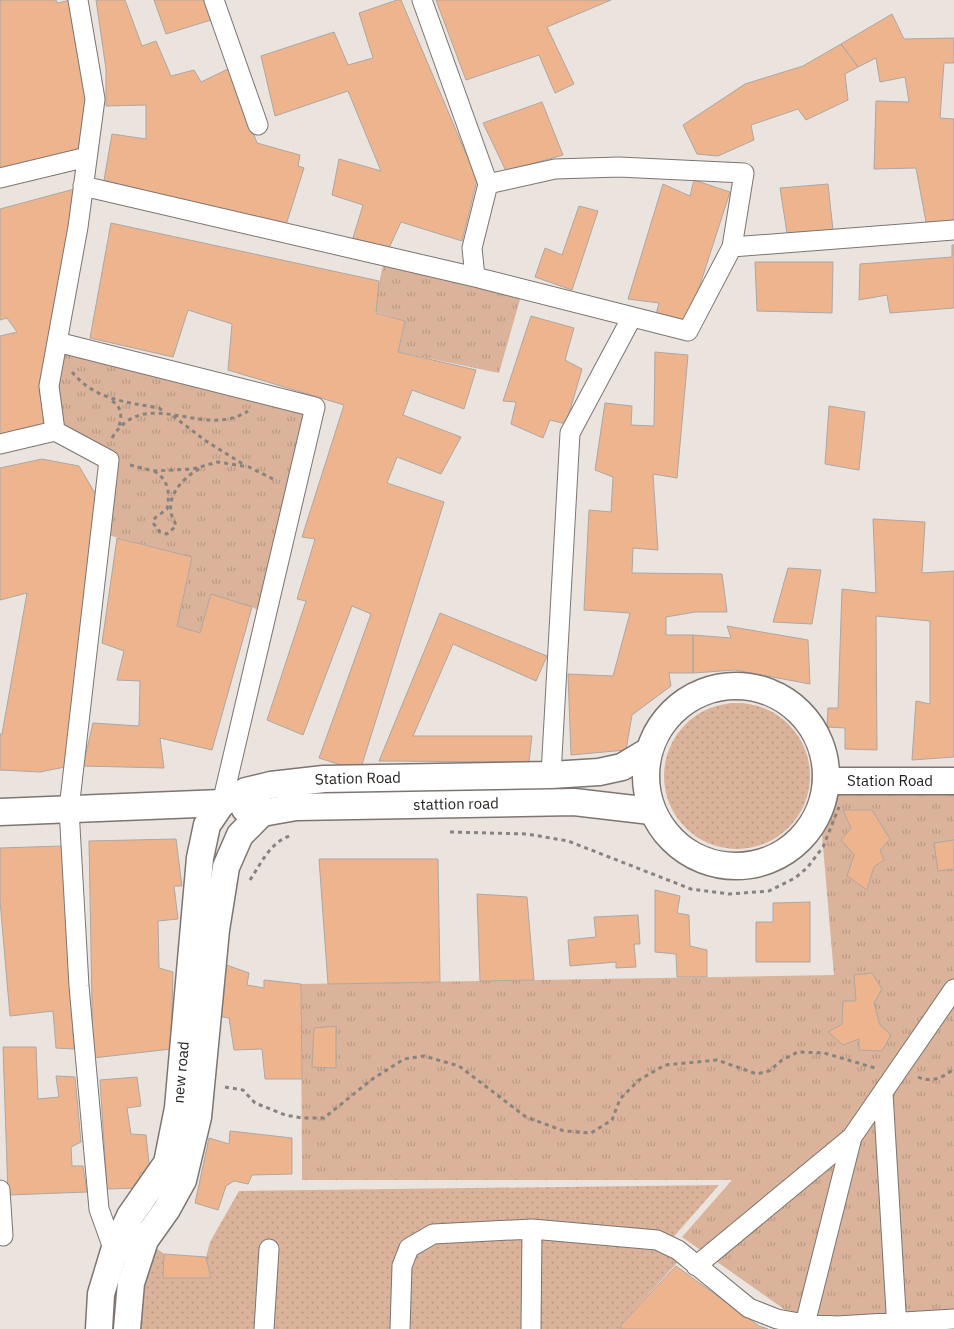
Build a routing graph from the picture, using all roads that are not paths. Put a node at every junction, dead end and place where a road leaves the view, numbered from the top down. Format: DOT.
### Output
graph roads {
  1 [pos="78,0"];
  2 [pos="214,0"];
  3 [pos="422,0"];
  4 [pos="258,125"];
  5 [pos="87,157"];
  6 [pos="0,178"];
  7 [pos="488,184"];
  8 [pos="83,186"];
  9 [pos="954,230"];
  10 [pos="732,247"];
  11 [pos="475,277"];
  12 [pos="632,317"];
  13 [pos="58,342"];
  14 [pos="55,431"];
  15 [pos="0,444"];
  16 [pos="647,752"];
  17 [pos="551,775"];
  18 [pos="826,781"];
  19 [pos="954,781"];
  20 [pos="222,803"];
  21 [pos="69,809"];
  22 [pos="651,811"];
  23 [pos="0,812"];
  24 [pos="262,813"];
  25 [pos="226,867"];
  26 [pos="954,990"];
  27 [pos="883,1093"];
  28 [pos="852,1137"];
  29 [pos="0,1190"];
  30 [pos="532,1228"];
  31 [pos="3,1236"];
  32 [pos="269,1249"];
  33 [pos="114,1250"];
  34 [pos="138,1261"];
  35 [pos="696,1266"];
  36 [pos="954,1319"];
  37 [pos="805,1324"];
  38 [pos="897,1326"];
  39 [pos="99,1329"];
  40 [pos="127,1329"];
  41 [pos="264,1329"];
  42 [pos="400,1329"];
  43 [pos="530,1329"];
  1 -- 5 [label="street"];
  2 -- 4 [label="street"];
  3 -- 7 [label="street"];
  5 -- 6 [label="street"];
  5 -- 8 [label="street"];
  7 -- 10 [label="street"];
  7 -- 11 [label="street"];
  8 -- 11 [label="street"];
  8 -- 13 [label="street"];
  9 -- 10 [label="street"];
  10 -- 12 [label="street"];
  11 -- 12 [label="street"];
  12 -- 17 [label="street"];
  13 -- 14 [label="street"];
  13 -- 20 [label="street"];
  14 -- 15 [label="street"];
  14 -- 21 [label="street"];
  16 -- 17 [label="main road, Station Road"];
  16 -- 18 [label="main road, Station Road"];
  16 -- 22 [label="main road, Station Road"];
  17 -- 20 [label="main road, Station Road"];
  18 -- 19 [label="main road, Station Road"];
  18 -- 22 [label="main road, Station Road"];
  20 -- 21 [label="main road, Station Road"];
  20 -- 24 [label="main road"];
  20 -- 25 [label="main road"];
  20 -- 33 [label="main road, new road"];
  21 -- 23 [label="main road"];
  21 -- 33 [label="street"];
  22 -- 24 [label="main road, stattion road"];
  24 -- 25 [label="main road, new road"];
  25 -- 34 [label="main road, new road"];
  26 -- 27 [label="street"];
  27 -- 28 [label="street"];
  27 -- 38 [label="street"];
  28 -- 35 [label="street"];
  28 -- 37 [label="street"];
  29 -- 31 [label="street"];
  30 -- 35 [label="street"];
  30 -- 42 [label="street"];
  30 -- 43 [label="street"];
  32 -- 41 [label="street"];
  33 -- 34 [label="street"];
  33 -- 39 [label="main road, new road"];
  34 -- 40 [label="main road, new road"];
  35 -- 37 [label="street"];
  36 -- 38 [label="street"];
  37 -- 38 [label="street"];
}
